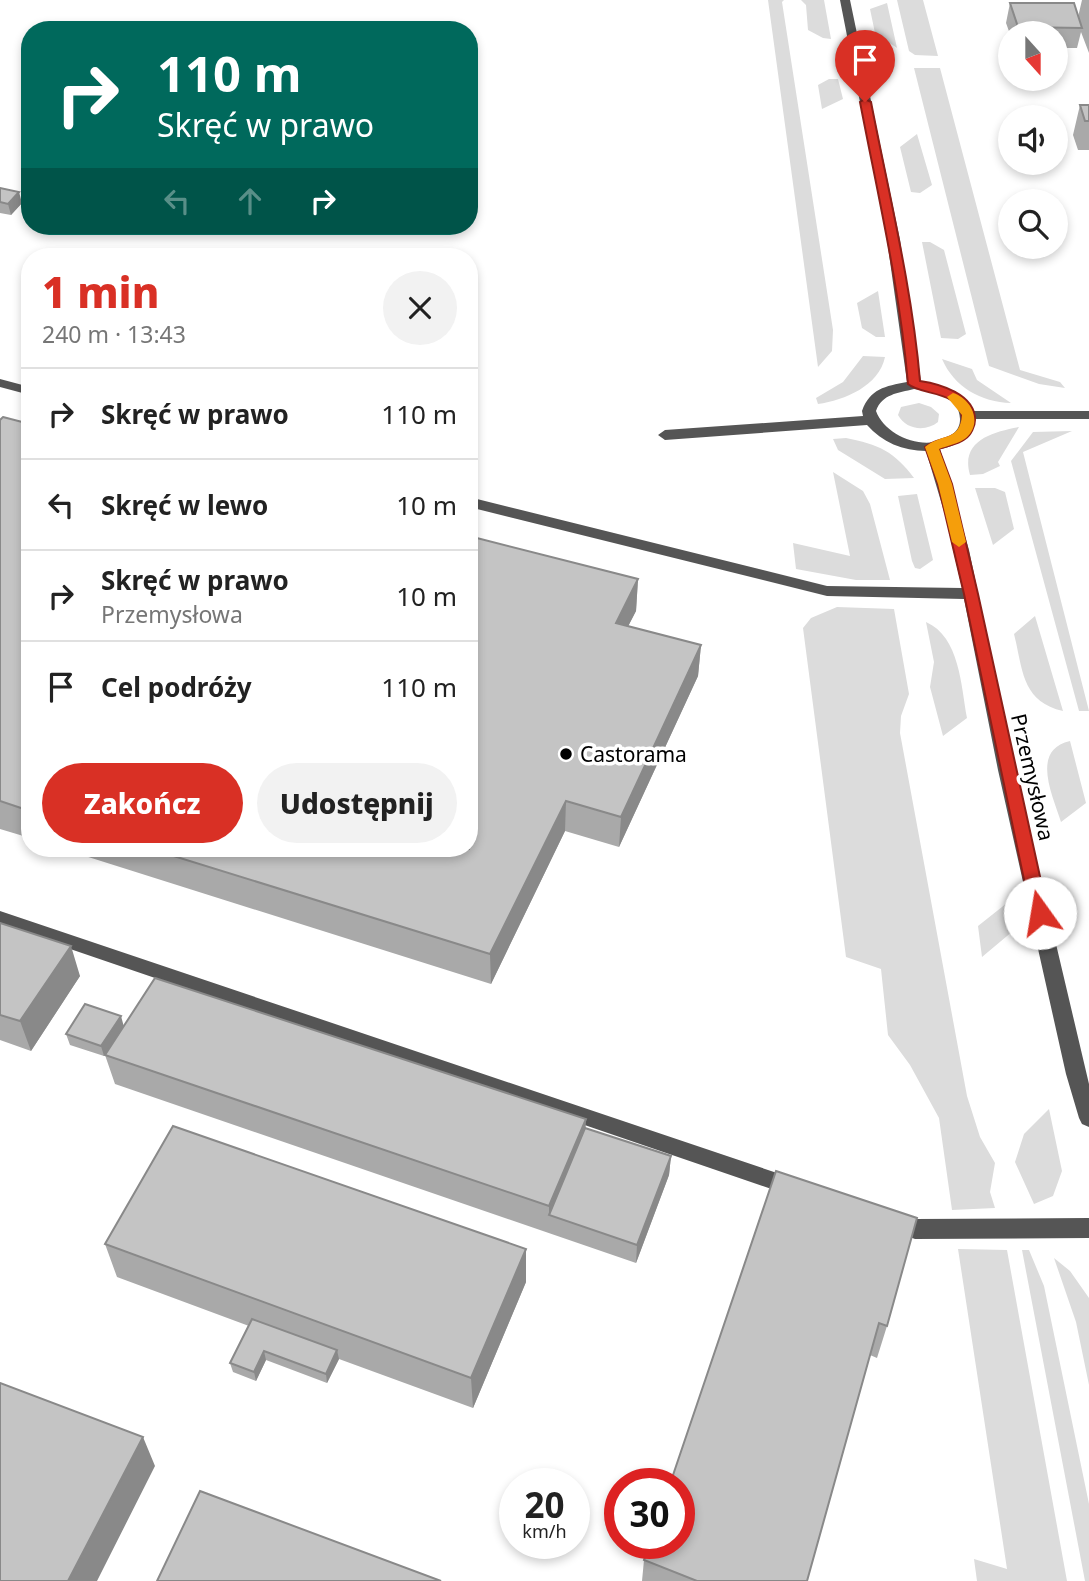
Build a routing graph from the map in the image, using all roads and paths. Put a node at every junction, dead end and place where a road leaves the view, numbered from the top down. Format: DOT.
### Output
graph roads {
  1 [pos="845,0"];
  2 [pos="0,383"];
  3 [pos="914,384"];
  4 [pos="21,389"];
  5 [pos="969,415"];
  6 [pos="1089,415"];
  7 [pos="870,421"];
  8 [pos="665,435"];
  9 [pos="932,447"];
  10 [pos="478,504"];
  11 [pos="971,594"];
  12 [pos="0,918"];
  13 [pos="1089,1118"];
  14 [pos="811,1194"];
  15 [pos="876,1216"];
  16 [pos="1089,1228"];
  1 -- 3 [label="street"];
  2 -- 4 [label="street"];
  3 -- 5 [label="street"];
  3 -- 7 [label="street"];
  5 -- 6 [label="street"];
  5 -- 9 [label="street"];
  7 -- 8 [label="street"];
  7 -- 9 [label="street"];
  9 -- 11 [label="street, Przemysłowa"];
  10 -- 11 [label="street"];
  11 -- 13 [label="street, Przemysłowa"];
  12 -- 14 [label="street"];
  15 -- 16 [label="street"];
}
